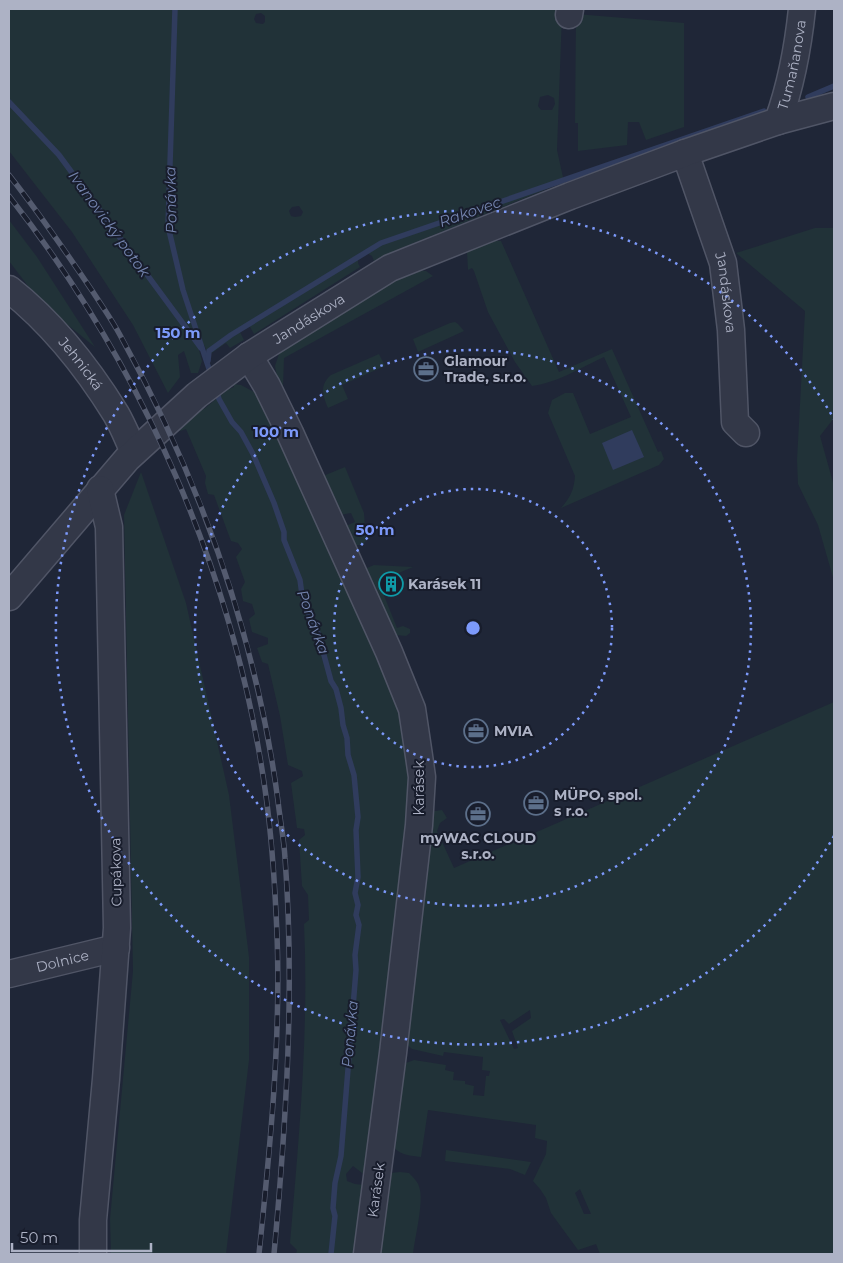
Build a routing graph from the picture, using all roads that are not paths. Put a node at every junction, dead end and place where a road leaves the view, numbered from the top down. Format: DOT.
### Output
graph roads {
  1 [pos="802,9"];
  2 [pos="834,106"];
  3 [pos="778,121"];
  4 [pos="686,153"];
  5 [pos="9,289"];
  6 [pos="249,356"];
  7 [pos="746,433"];
  8 [pos="134,452"];
  9 [pos="100,489"];
  10 [pos="9,597"];
  11 [pos="116,948"];
  12 [pos="9,974"];
  13 [pos="93,1254"];
  14 [pos="367,1254"];
  1 -- 3 [label="street, Tumaňanova"];
  2 -- 3 [label="street, Jandáskova"];
  3 -- 4 [label="street, Jandáskova"];
  4 -- 6 [label="street, Jandáskova"];
  4 -- 7 [label="street, Jandáskova"];
  5 -- 8 [label="street, Jehnická"];
  6 -- 8 [label="street, Jandáskova"];
  6 -- 14 [label="street, Karásek"];
  8 -- 9 [label="street, Jandáskova"];
  9 -- 10 [label="street, Jandáskova"];
  9 -- 11 [label="street, Cupákova"];
  11 -- 12 [label="street, Dolnice"];
  11 -- 13 [label="street, Cupákova"];
}
